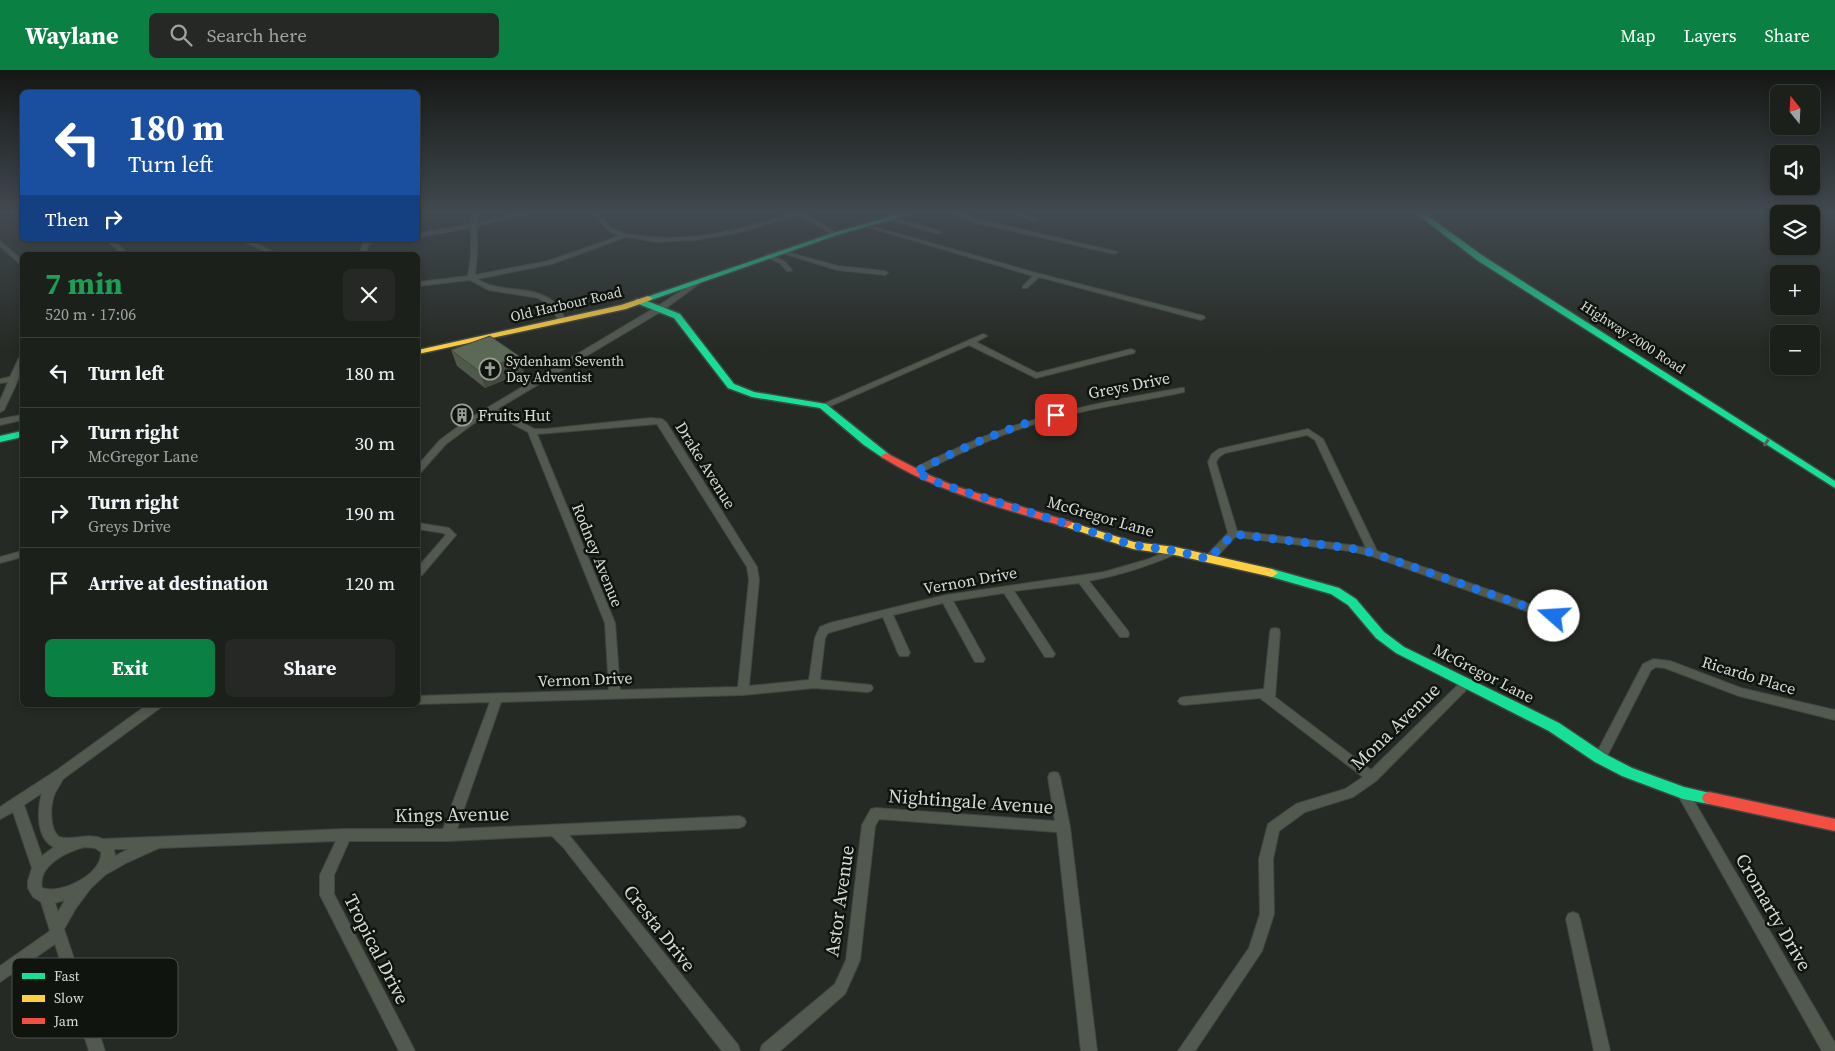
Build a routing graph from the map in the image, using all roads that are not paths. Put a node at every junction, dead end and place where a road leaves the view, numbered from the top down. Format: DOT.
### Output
graph roads {
  1 [pos="474,257"];
  2 [pos="567,257"];
  3 [pos="766,257"];
  4 [pos="770,257"];
  5 [pos="797,257"];
  6 [pos="978,257"];
  7 [pos="1478,257"];
  8 [pos="789,270"];
  9 [pos="885,273"];
  10 [pos="1038,274"];
  11 [pos="471,278"];
  12 [pos="420,284"];
  13 [pos="1025,287"];
  14 [pos="669,297"];
  15 [pos="638,301"];
  16 [pos="659,310"];
  17 [pos="676,316"];
  18 [pos="1201,318"];
  19 [pos="564,321"];
  20 [pos="984,336"];
  21 [pos="970,342"];
  22 [pos="1131,351"];
  23 [pos="420,352"];
  24 [pos="20,365"];
  25 [pos="15,378"];
  26 [pos="0,381"];
  27 [pos="1181,390"];
  28 [pos="823,406"];
  29 [pos="491,409"];
  30 [pos="0,410"];
  31 [pos="20,418"];
  32 [pos="0,422"];
  33 [pos="532,431"];
  34 [pos="20,434"];
  35 [pos="0,439"];
  36 [pos="420,468"];
  37 [pos="915,472"];
  38 [pos="1835,485"];
  39 [pos="420,526"];
  40 [pos="1233,534"];
  41 [pos="1176,551"];
  42 [pos="1373,553"];
  43 [pos="20,555"];
  44 [pos="1209,559"];
  45 [pos="0,560"];
  46 [pos="420,571"];
  47 [pos="1081,578"];
  48 [pos="1007,589"];
  49 [pos="946,599"];
  50 [pos="887,613"];
  51 [pos="1572,623"];
  52 [pos="1275,632"];
  53 [pos="1124,634"];
  54 [pos="904,653"];
  55 [pos="1049,654"];
  56 [pos="978,659"];
  57 [pos="1468,682"];
  58 [pos="814,684"];
  59 [pos="867,688"];
  60 [pos="744,691"];
  61 [pos="616,694"];
  62 [pos="497,698"];
  63 [pos="1269,699"];
  64 [pos="420,700"];
  65 [pos="1184,702"];
  66 [pos="153,707"];
  67 [pos="1835,716"];
  68 [pos="1600,758"];
  69 [pos="61,774"];
  70 [pos="1054,777"];
  71 [pos="1372,777"];
  72 [pos="1683,793"];
  73 [pos="17,804"];
  74 [pos="876,813"];
  75 [pos="0,814"];
  76 [pos="740,822"];
  77 [pos="1835,825"];
  78 [pos="1063,827"];
  79 [pos="555,830"];
  80 [pos="448,834"];
  81 [pos="345,835"];
  82 [pos="164,841"];
  83 [pos="72,844"];
  84 [pos="105,844"];
  85 [pos="39,868"];
  86 [pos="100,872"];
  87 [pos="88,882"];
  88 [pos="46,896"];
  89 [pos="1573,919"];
  90 [pos="58,931"];
  91 [pos="22,958"];
  92 [pos="67,958"];
  93 [pos="12,966"];
  94 [pos="0,975"];
  95 [pos="93,1038"];
  96 [pos="97,1051"];
  97 [pos="407,1051"];
  98 [pos="732,1051"];
  99 [pos="768,1051"];
  100 [pos="1089,1051"];
  101 [pos="1186,1051"];
  102 [pos="1602,1051"];
  103 [pos="1831,1051"];
  1 -- 11 [label="street"];
  2 -- 11 [label="street"];
  3 -- 14 [label="main road, Old Harbour Road"];
  4 -- 8 [label="street"];
  5 -- 9 [label="street"];
  6 -- 10 [label="street"];
  7 -- 38 [label="main road, Highway 2000 Road"];
  10 -- 13 [label="street"];
  10 -- 18 [label="street"];
  11 -- 12 [label="street"];
  11 -- 19 [label="street"];
  14 -- 15 [label="main road, Old Harbour Road"];
  14 -- 16 [label="street"];
  14 -- 17 [label="street, McGregor Lane"];
  15 -- 16 [label="main road"];
  15 -- 19 [label="main road, Old Harbour Road"];
  16 -- 17 [label="main road"];
  16 -- 29 [label="street"];
  17 -- 28 [label="main road, McGregor Lane"];
  19 -- 23 [label="main road, Old Harbour Road"];
  20 -- 21 [label="street"];
  21 -- 22 [label="street"];
  21 -- 28 [label="street"];
  24 -- 25 [label="street"];
  25 -- 26 [label="street"];
  25 -- 30 [label="street"];
  27 -- 37 [label="street, Greys Drive"];
  28 -- 37 [label="main road, McGregor Lane"];
  29 -- 33 [label="street, Drake Avenue"];
  29 -- 36 [label="street"];
  31 -- 32 [label="street"];
  33 -- 60 [label="street, Drake Avenue"];
  33 -- 61 [label="street, Rodney Avenue"];
  34 -- 35 [label="main road"];
  37 -- 41 [label="main road, McGregor Lane"];
  39 -- 46 [label="street"];
  40 -- 42 [label="street"];
  40 -- 42 [label="street"];
  40 -- 44 [label="street"];
  41 -- 44 [label="main road, McGregor Lane"];
  41 -- 47 [label="street, Vernon Drive"];
  42 -- 51 [label="street"];
  43 -- 45 [label="street"];
  44 -- 57 [label="main road, McGregor Lane"];
  47 -- 48 [label="street, Vernon Drive"];
  47 -- 53 [label="street"];
  48 -- 49 [label="street, Vernon Drive"];
  48 -- 55 [label="street"];
  49 -- 50 [label="street, Vernon Drive"];
  49 -- 56 [label="street"];
  50 -- 54 [label="street"];
  50 -- 58 [label="street, Vernon Drive"];
  52 -- 63 [label="street"];
  57 -- 68 [label="main road, McGregor Lane"];
  57 -- 71 [label="street, Mona Avenue"];
  58 -- 59 [label="street, Vernon Drive"];
  58 -- 60 [label="street, Vernon Drive"];
  60 -- 61 [label="street, Vernon Drive"];
  61 -- 62 [label="street, Vernon Drive"];
  62 -- 64 [label="street, Vernon Drive"];
  62 -- 80 [label="street"];
  63 -- 65 [label="street"];
  63 -- 71 [label="street"];
  66 -- 69 [label="street"];
  67 -- 68 [label="street, Ricardo Place"];
  68 -- 72 [label="main road, McGregor Lane"];
  69 -- 73 [label="street"];
  69 -- 83 [label="street"];
  70 -- 78 [label="street"];
  71 -- 101 [label="street, Mona Avenue"];
  72 -- 77 [label="main road, McGregor Lane"];
  72 -- 103 [label="street, Cromarty Drive"];
  73 -- 75 [label="street"];
  73 -- 85 [label="street"];
  74 -- 78 [label="street, Nightingale Avenue"];
  74 -- 99 [label="street, Astor Avenue"];
  76 -- 79 [label="street, Kings Avenue"];
  78 -- 100 [label="street"];
  79 -- 80 [label="street, Kings Avenue"];
  79 -- 98 [label="street, Cresta Drive"];
  80 -- 81 [label="street, Kings Avenue"];
  81 -- 82 [label="street, Kings Avenue"];
  81 -- 97 [label="street, Tropical Drive"];
  82 -- 84 [label="street, Kings Avenue"];
  82 -- 86 [label="street, Kings Avenue"];
  83 -- 84 [label="street, Kings Avenue"];
  83 -- 85 [label="street"];
  84 -- 86 [label="street"];
  85 -- 88 [label="street"];
  86 -- 87 [label="street, Kings Avenue"];
  87 -- 88 [label="street"];
  87 -- 90 [label="street"];
  88 -- 90 [label="street"];
  89 -- 102 [label="street"];
  90 -- 91 [label="street"];
  90 -- 92 [label="street"];
  93 -- 94 [label="street"];
  95 -- 96 [label="street"];
}
